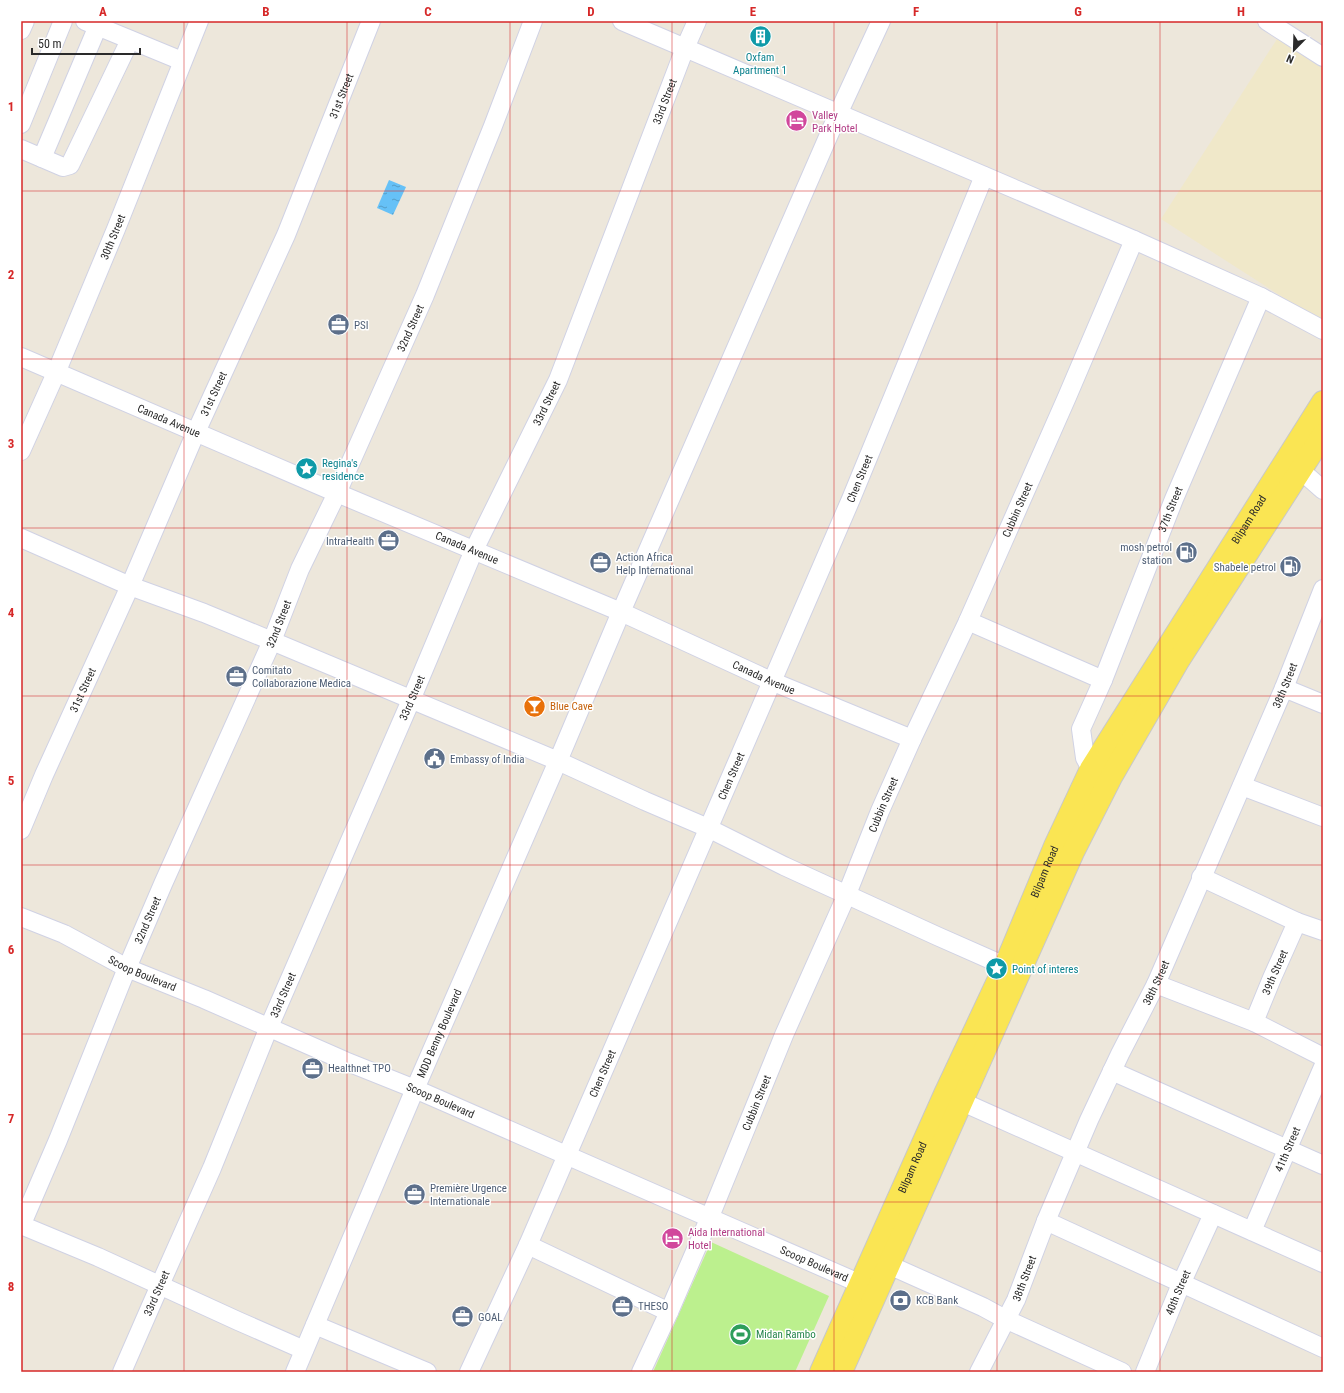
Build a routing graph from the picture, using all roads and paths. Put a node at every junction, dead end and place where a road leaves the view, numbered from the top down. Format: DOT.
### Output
graph roads {
  1 [pos="25,21"];
  2 [pos="63,21"];
  3 [pos="199,21"];
  4 [pos="371,21"];
  5 [pos="533,21"];
  6 [pos="622,21"];
  7 [pos="696,21"];
  8 [pos="881,21"];
  9 [pos="1267,21"];
  10 [pos="94,23"];
  11 [pos="21,30"];
  12 [pos="130,40"];
  13 [pos="685,48"];
  14 [pos="1323,57"];
  15 [pos="182,61"];
  16 [pos="838,114"];
  17 [pos="21,124"];
  18 [pos="21,149"];
  19 [pos="42,158"];
  20 [pos="984,176"];
  21 [pos="1134,240"];
  22 [pos="1261,297"];
  23 [pos="1323,330"];
  24 [pos="21,357"];
  25 [pos="56,372"];
  26 [pos="1323,402"];
  27 [pos="196,432"];
  28 [pos="1323,435"];
  29 [pos="21,451"];
  30 [pos="1294,464"];
  31 [pos="1323,490"];
  32 [pos="337,493"];
  33 [pos="21,538"];
  34 [pos="474,550"];
  35 [pos="130,586"];
  36 [pos="1323,589"];
  37 [pos="621,612"];
  38 [pos="968,621"];
  39 [pos="272,641"];
  40 [pos="1103,680"];
  41 [pos="771,681"];
  42 [pos="1284,688"];
  43 [pos="411,700"];
  44 [pos="1323,704"];
  45 [pos="912,739"];
  46 [pos="558,761"];
  47 [pos="1091,770"];
  48 [pos="1242,786"];
  49 [pos="1323,817"];
  50 [pos="708,828"];
  51 [pos="21,830"];
  52 [pos="1201,878"];
  53 [pos="847,894"];
  54 [pos="21,917"];
  55 [pos="1298,922"];
  56 [pos="1323,931"];
  57 [pos="1005,966"];
  58 [pos="127,968"];
  59 [pos="1156,984"];
  60 [pos="1254,1022"];
  61 [pos="269,1027"];
  62 [pos="1323,1056"];
  63 [pos="1323,1067"];
  64 [pos="1112,1071"];
  65 [pos="415,1089"];
  66 [pos="953,1098"];
  67 [pos="1288,1149"];
  68 [pos="1076,1152"];
  69 [pos="566,1156"];
  70 [pos="1323,1165"];
  71 [pos="1213,1214"];
  72 [pos="709,1219"];
  73 [pos="1046,1221"];
  74 [pos="21,1226"];
  75 [pos="1252,1231"];
  76 [pos="528,1245"];
  77 [pos="1323,1263"];
  78 [pos="889,1266"];
  79 [pos="160,1284"];
  80 [pos="861,1284"];
  81 [pos="1181,1284"];
  82 [pos="669,1312"];
  83 [pos="1005,1319"];
  84 [pos="315,1325"];
  85 [pos="1323,1348"];
  86 [pos="304,1350"];
  87 [pos="1097,1367"];
  88 [pos="122,1372"];
  89 [pos="296,1372"];
  90 [pos="427,1372"];
  91 [pos="469,1372"];
  92 [pos="641,1372"];
  93 [pos="821,1372"];
  94 [pos="841,1372"];
  95 [pos="979,1372"];
  96 [pos="1122,1372"];
  97 [pos="1145,1372"];
  1 -- 11 [label="street"];
  2 -- 17 [label="street"];
  3 -- 15 [label="street, 30th Street"];
  4 -- 27 [label="street, 31st Street"];
  5 -- 32 [label="street, 32nd Street"];
  6 -- 13 [label="street"];
  7 -- 13 [label="street, 33rd Street"];
  8 -- 16 [label="street, MDD Benny Boulevard"];
  9 -- 14 [label="street"];
  10 -- 12 [label="street"];
  10 -- 19 [label="street"];
  12 -- 15 [label="street"];
  12 -- 19 [label="street"];
  13 -- 16 [label="street"];
  13 -- 34 [label="street, 33rd Street"];
  15 -- 25 [label="street, 30th Street"];
  16 -- 20 [label="street"];
  16 -- 37 [label="street, MDD Benny Boulevard"];
  18 -- 19 [label="street"];
  20 -- 21 [label="street"];
  20 -- 41 [label="street, Chen Street"];
  21 -- 22 [label="street"];
  21 -- 38 [label="street, Cubbin Street"];
  22 -- 23 [label="street"];
  22 -- 40 [label="street, 37th Street"];
  24 -- 25 [label="street, Canada Avenue"];
  25 -- 27 [label="street, Canada Avenue"];
  25 -- 29 [label="street, 30th Street"];
  26 -- 30 [label="main road, Bilpam Road"];
  27 -- 32 [label="street, Canada Avenue"];
  27 -- 35 [label="street, 31st Street"];
  28 -- 30 [label="main road, Bilpam Road"];
  30 -- 31 [label="street"];
  30 -- 47 [label="main road, Bilpam Road"];
  30 -- 66 [label="main road, Bilpam Road"];
  32 -- 34 [label="street, Canada Avenue"];
  32 -- 39 [label="street, 32nd Street"];
  33 -- 35 [label="street"];
  34 -- 37 [label="street, Canada Avenue"];
  34 -- 43 [label="street, 33rd Street"];
  35 -- 39 [label="street"];
  35 -- 51 [label="street, 31st Street"];
  36 -- 42 [label="street, 38th Street"];
  37 -- 41 [label="street, Canada Avenue"];
  37 -- 46 [label="street, MDD Benny Boulevard"];
  38 -- 40 [label="street"];
  38 -- 45 [label="street, Cubbin Street"];
  39 -- 43 [label="street"];
  39 -- 58 [label="street, 32nd Street"];
  40 -- 47 [label="street, 37th Street"];
  41 -- 45 [label="street, Canada Avenue"];
  41 -- 50 [label="street, Chen Street"];
  42 -- 44 [label="street"];
  42 -- 48 [label="street, 38th Street"];
  43 -- 46 [label="street"];
  43 -- 61 [label="street, 33rd Street"];
  45 -- 53 [label="street, Cubbin Street"];
  46 -- 50 [label="street"];
  46 -- 65 [label="street, MDD Benny Boulevard"];
  47 -- 57 [label="main road, Bilpam Road"];
  48 -- 49 [label="street"];
  48 -- 52 [label="street, 38th Street"];
  50 -- 53 [label="street"];
  50 -- 69 [label="street, Chen Street"];
  52 -- 55 [label="street"];
  52 -- 59 [label="street, 38th Street"];
  53 -- 57 [label="street"];
  53 -- 72 [label="street, Cubbin Street"];
  54 -- 58 [label="street, Scoop Boulevard"];
  55 -- 56 [label="street"];
  55 -- 60 [label="street, 39th Street"];
  57 -- 66 [label="main road, Bilpam Road"];
  58 -- 61 [label="street, Scoop Boulevard"];
  58 -- 74 [label="street, 32nd Street"];
  59 -- 60 [label="street"];
  59 -- 64 [label="street, 38th Street"];
  60 -- 62 [label="street"];
  61 -- 65 [label="street, Scoop Boulevard"];
  61 -- 79 [label="street, 33rd Street"];
  63 -- 67 [label="street, 41th Street"];
  64 -- 67 [label="street"];
  64 -- 68 [label="street, 38th Street"];
  65 -- 69 [label="street, Scoop Boulevard"];
  65 -- 84 [label="street, MDD Benny Boulevard"];
  66 -- 68 [label="street"];
  66 -- 78 [label="main road, Bilpam Road"];
  66 -- 80 [label="main road, Bilpam Road"];
  67 -- 70 [label="street"];
  67 -- 75 [label="street, 41th Street"];
  68 -- 71 [label="street"];
  68 -- 73 [label="street, 38th Street"];
  69 -- 72 [label="street, Scoop Boulevard"];
  69 -- 76 [label="street, Chen Street"];
  71 -- 75 [label="street"];
  71 -- 81 [label="street, 40th Street"];
  72 -- 80 [label="street, Scoop Boulevard"];
  72 -- 82 [label="street, Cubbin Street"];
  73 -- 81 [label="street"];
  73 -- 83 [label="street, 38th Street"];
  74 -- 79 [label="street"];
  75 -- 77 [label="street"];
  76 -- 82 [label="street"];
  76 -- 91 [label="street, Chen Street"];
  78 -- 83 [label="street"];
  78 -- 94 [label="main road, Bilpam Road"];
  79 -- 86 [label="street"];
  79 -- 88 [label="street, 33rd Street"];
  80 -- 93 [label="main road, Bilpam Road"];
  81 -- 85 [label="street"];
  81 -- 97 [label="street, 40th Street"];
  82 -- 92 [label="street, Cubbin Street"];
  83 -- 87 [label="street"];
  83 -- 95 [label="street, 38th Street"];
  84 -- 86 [label="street, MDD Benny Boulevard"];
  84 -- 90 [label="street"];
  86 -- 89 [label="street, MDD Benny Boulevard"];
  87 -- 96 [label="street"];
}
